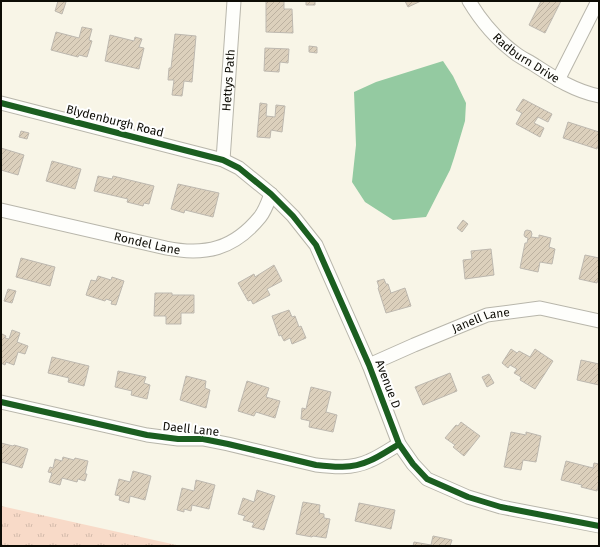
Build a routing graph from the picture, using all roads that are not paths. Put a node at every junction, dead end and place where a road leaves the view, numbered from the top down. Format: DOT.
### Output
graph roads {
  1 [pos="234,1"];
  2 [pos="469,1"];
  3 [pos="598,1"];
  4 [pos="558,80"];
  5 [pos="599,96"];
  6 [pos="1,103"];
  7 [pos="223,160"];
  8 [pos="271,194"];
  9 [pos="1,210"];
  10 [pos="599,321"];
  11 [pos="369,365"];
  12 [pos="1,402"];
  13 [pos="399,444"];
  14 [pos="599,526"];
  1 -- 7 [label="street, Hettys Path"];
  2 -- 4 [label="street, Radburn Drive"];
  3 -- 4 [label="street"];
  4 -- 5 [label="street, Radburn Drive"];
  6 -- 7 [label="street, Blydenburgh Road"];
  7 -- 8 [label="street, Avenue D"];
  8 -- 9 [label="street, Rondel Lane"];
  8 -- 11 [label="street, Avenue D"];
  10 -- 11 [label="street, Janell Lane"];
  11 -- 13 [label="street, Avenue D"];
  12 -- 13 [label="street, Daell Lane"];
  13 -- 14 [label="street, Avenue D"];
}
